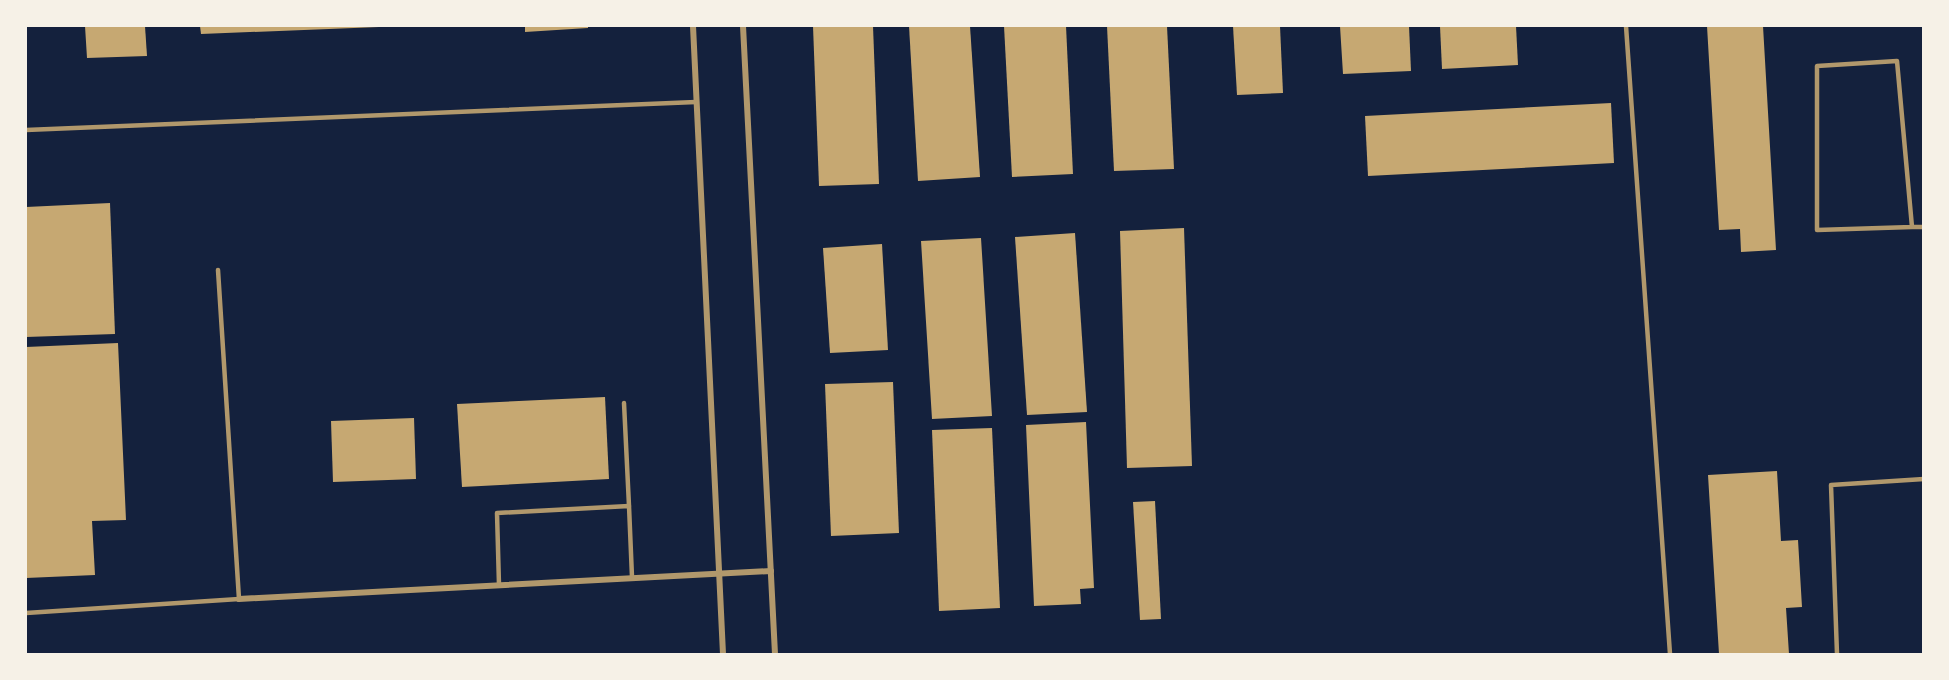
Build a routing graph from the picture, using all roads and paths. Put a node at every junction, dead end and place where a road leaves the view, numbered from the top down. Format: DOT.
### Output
graph roads {
  1 [pos="693,26"];
  2 [pos="743,26"];
  3 [pos="1626,26"];
  4 [pos="696,102"];
  5 [pos="26,130"];
  6 [pos="1912,227"];
  7 [pos="1923,227"];
  8 [pos="218,270"];
  9 [pos="624,403"];
  10 [pos="1923,479"];
  11 [pos="629,506"];
  12 [pos="771,571"];
  13 [pos="719,573"];
  14 [pos="632,577"];
  15 [pos="499,585"];
  16 [pos="239,599"];
  17 [pos="26,612"];
  18 [pos="723,654"];
  19 [pos="776,654"];
  20 [pos="1670,654"];
  21 [pos="1838,654"];
  1 -- 4 [label="street"];
  2 -- 12 [label="street"];
  3 -- 20 [label="lane"];
  4 -- 5 [label="lane"];
  4 -- 13 [label="street"];
  6 -- 6 [label="lane"];
  6 -- 7 [label="lane"];
  8 -- 16 [label="lane"];
  9 -- 11 [label="lane"];
  10 -- 21 [label="lane"];
  11 -- 14 [label="lane"];
  11 -- 15 [label="lane"];
  12 -- 13 [label="street"];
  12 -- 19 [label="street"];
  13 -- 14 [label="street"];
  13 -- 18 [label="street"];
  14 -- 15 [label="street"];
  15 -- 16 [label="street"];
  16 -- 17 [label="lane"];
}
